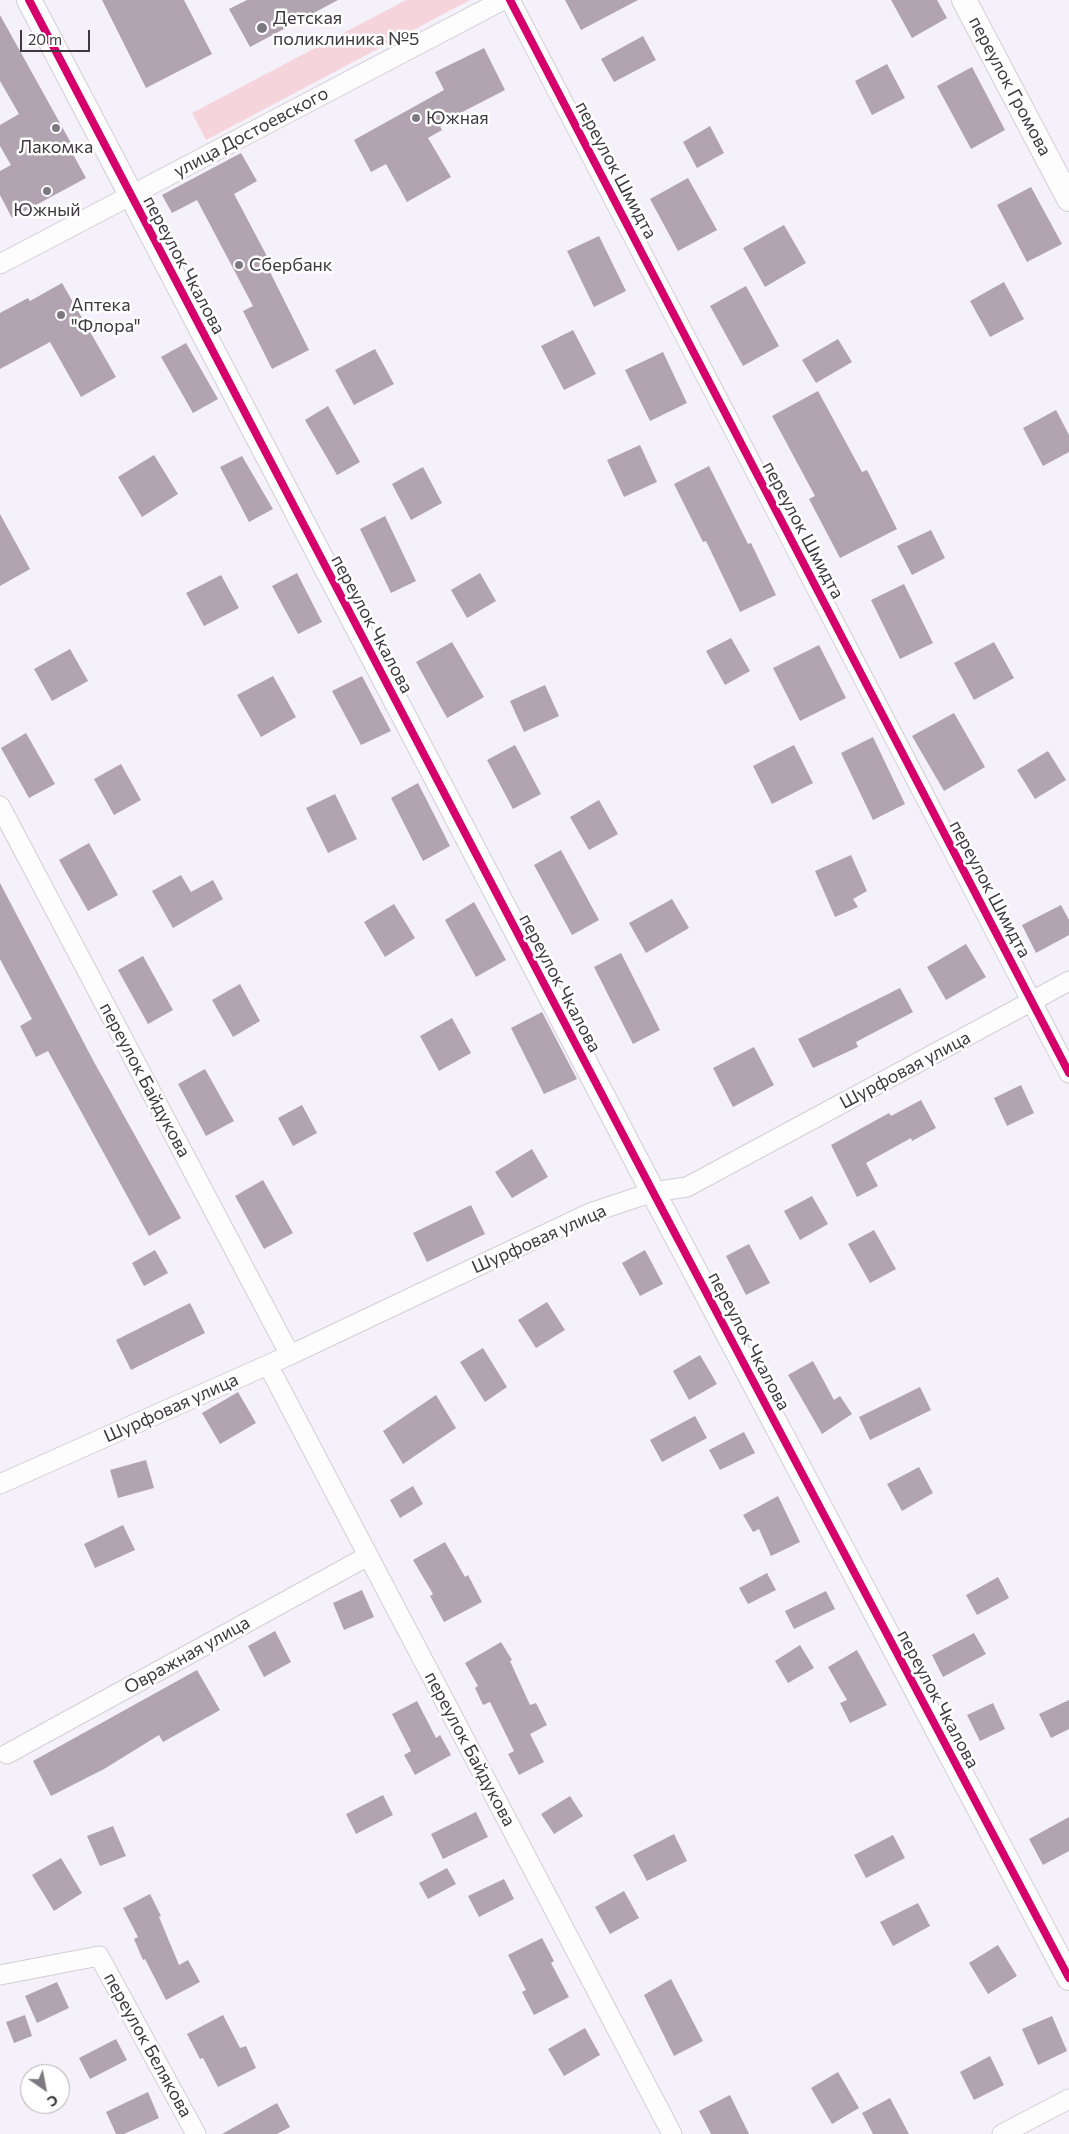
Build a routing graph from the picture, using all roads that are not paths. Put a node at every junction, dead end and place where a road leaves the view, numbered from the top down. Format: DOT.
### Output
graph roads {
  1 [pos="28,0"];
  2 [pos="503,0"];
  3 [pos="510,0"];
  4 [pos="964,0"];
  5 [pos="130,195"];
  6 [pos="1069,198"];
  7 [pos="0,264"];
  8 [pos="0,806"];
  9 [pos="1069,981"];
  10 [pos="1033,1002"];
  11 [pos="1069,1073"];
  12 [pos="653,1192"];
  13 [pos="290,1355"];
  14 [pos="268,1365"];
  15 [pos="0,1484"];
  16 [pos="368,1556"];
  17 [pos="6,1754"];
  18 [pos="0,1974"];
  19 [pos="1069,1978"];
  20 [pos="1069,2099"];
  21 [pos="196,2134"];
  22 [pos="672,2134"];
  23 [pos="1002,2134"];
  1 -- 5 [label="street, переулок Чкалова"];
  2 -- 5 [label="street, улица Достоевского"];
  3 -- 10 [label="street, переулок Шмидта"];
  4 -- 6 [label="street, переулок Громова"];
  5 -- 7 [label="street, улица Достоевского"];
  5 -- 12 [label="street, переулок Чкалова"];
  8 -- 13 [label="street, переулок Байдукова"];
  9 -- 10 [label="street, Шурфовая улица"];
  10 -- 11 [label="street, переулок Шмидта"];
  10 -- 12 [label="street, Шурфовая улица"];
  12 -- 13 [label="street, Шурфовая улица"];
  12 -- 19 [label="street, переулок Чкалова"];
  13 -- 14 [label="street, Шурфовая улица"];
  14 -- 15 [label="street, Шурфовая улица"];
  14 -- 16 [label="street, переулок Байдукова"];
  16 -- 17 [label="street, Овражная улица"];
  16 -- 22 [label="street, переулок Байдукова"];
  18 -- 21 [label="street, переулок Белякова"];
  20 -- 23 [label="street"];
}
